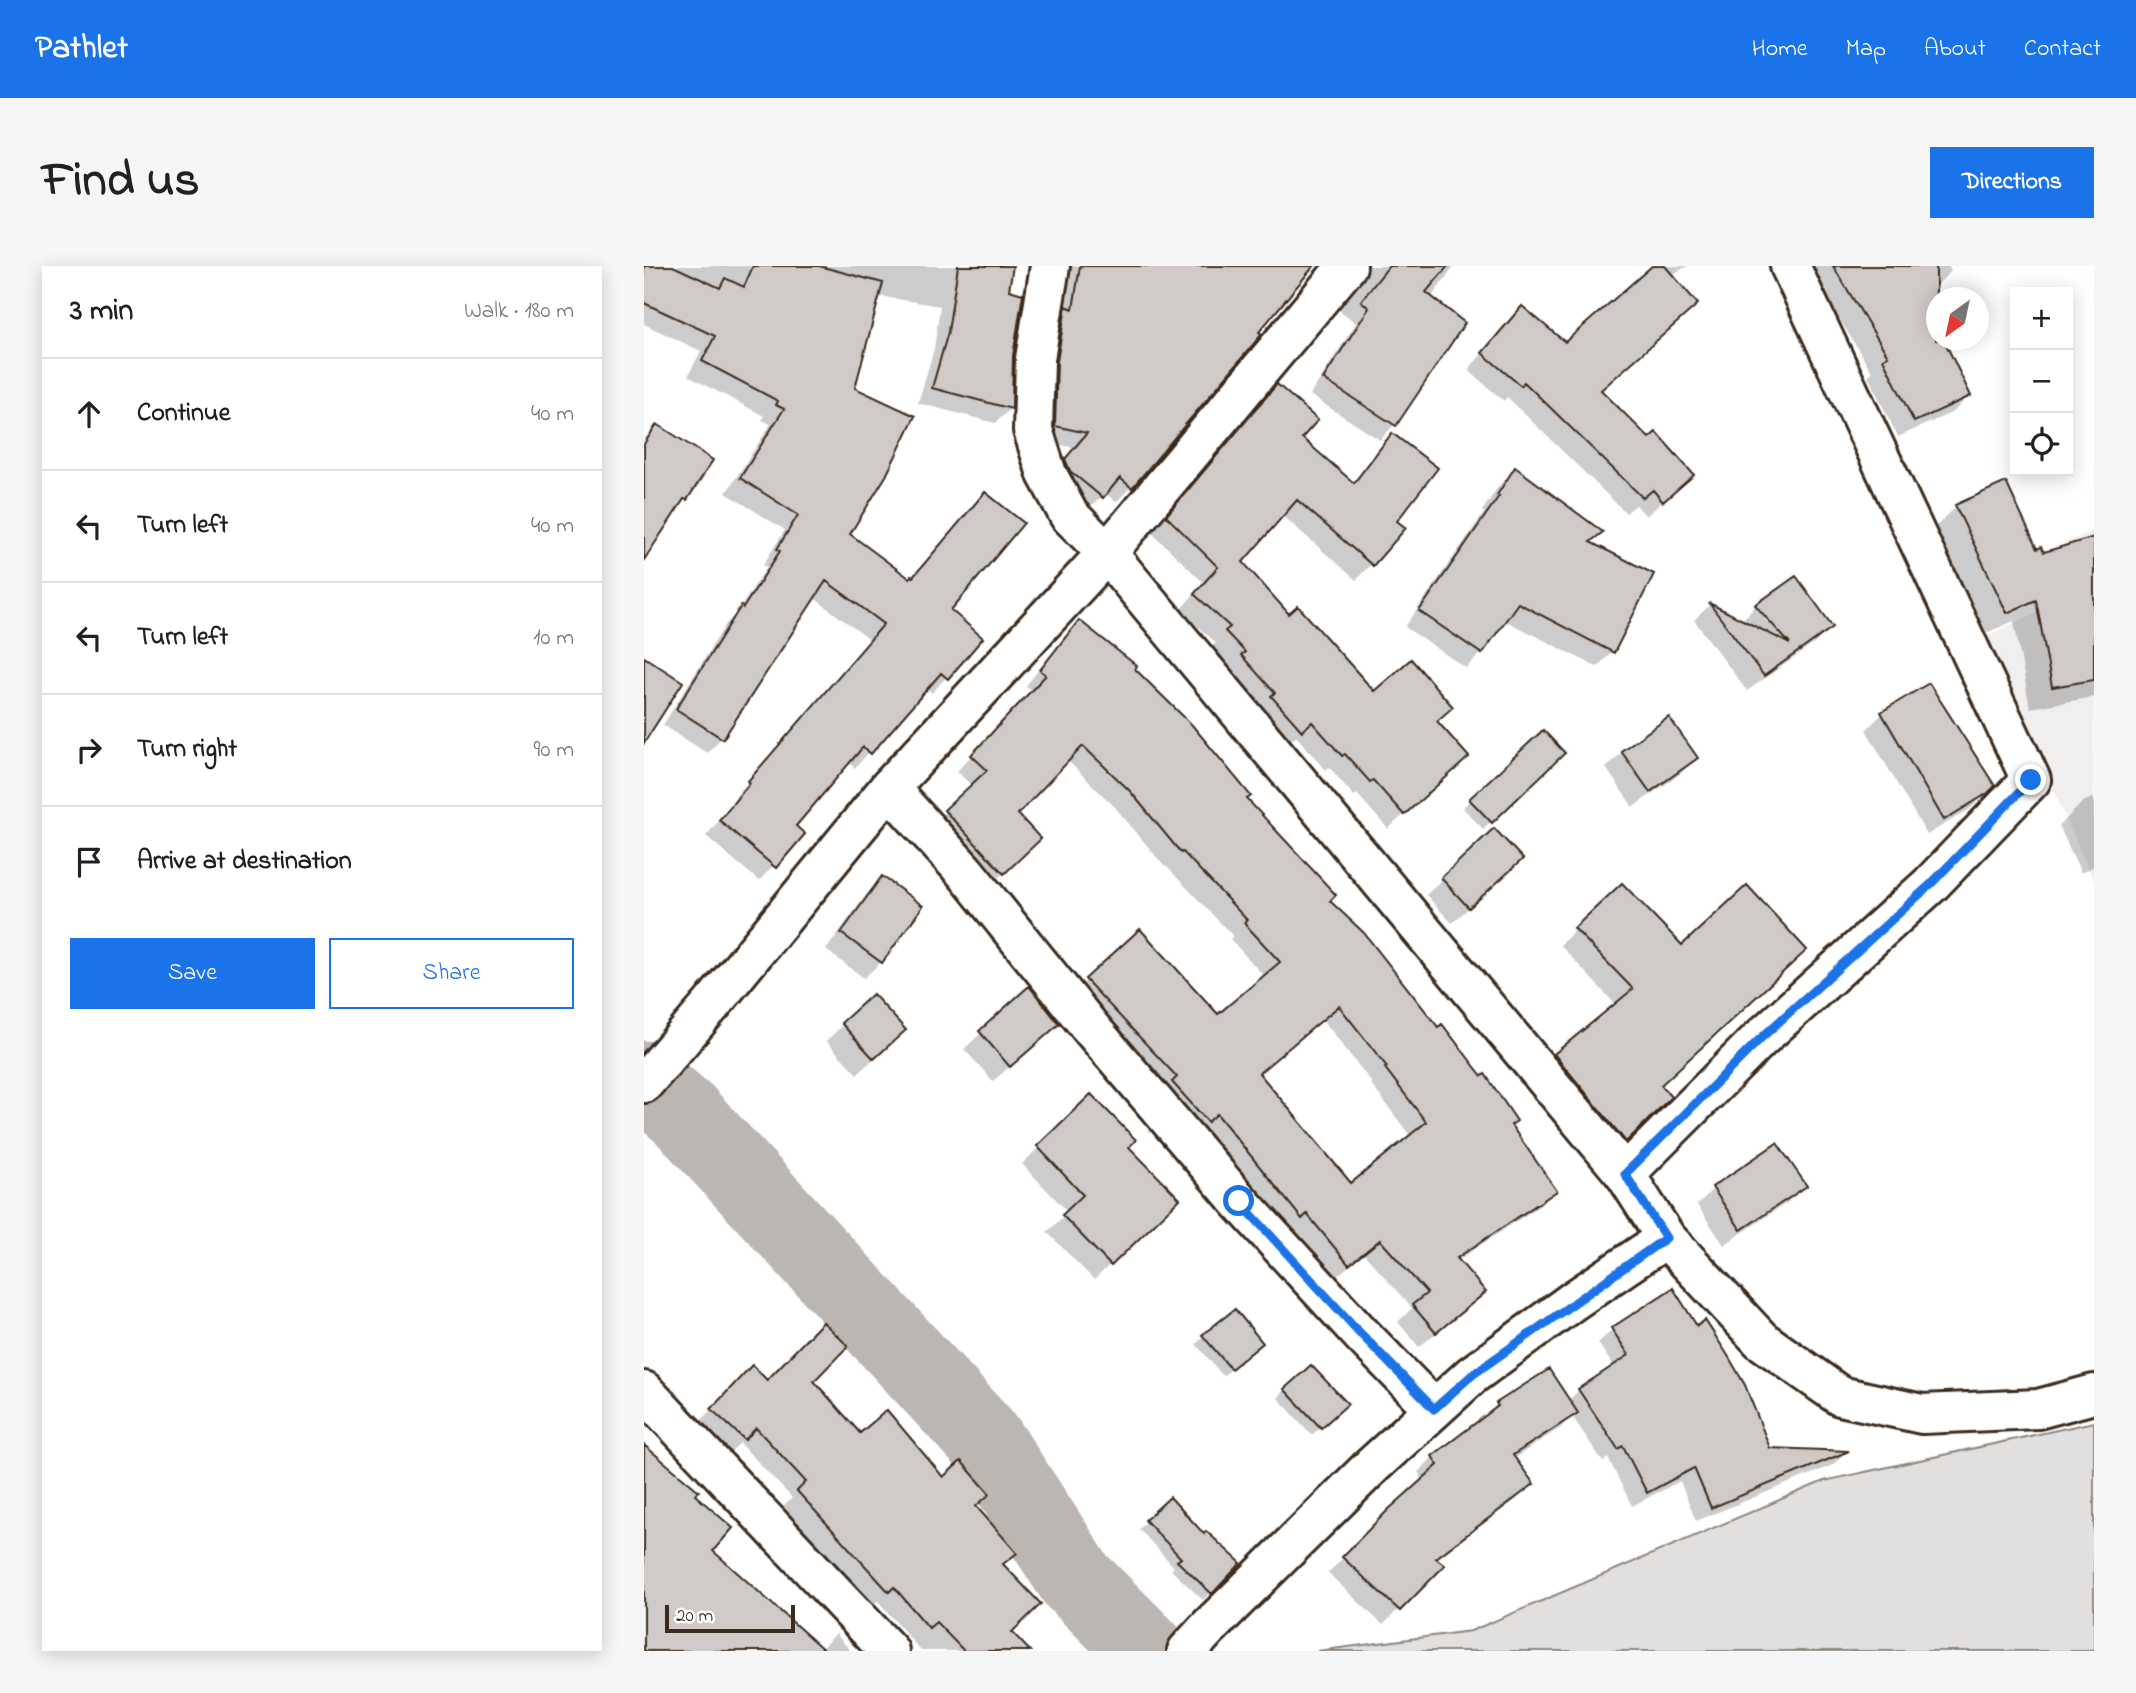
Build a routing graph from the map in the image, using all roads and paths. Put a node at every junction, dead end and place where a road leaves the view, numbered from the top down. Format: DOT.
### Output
graph roads {
  1 [pos="1050,266"];
  2 [pos="1347,266"];
  3 [pos="1790,266"];
  4 [pos="1107,553"];
  5 [pos="889,788"];
  6 [pos="644,1083"];
  7 [pos="1625,1174"];
  8 [pos="1666,1238"];
  9 [pos="644,1391"];
  10 [pos="2094,1394"];
  11 [pos="1434,1409"];
  12 [pos="1198,1639"];
  13 [pos="888,1651"];
  1 -- 4 [label="street"];
  2 -- 4 [label="street"];
  3 -- 7 [label="street"];
  4 -- 5 [label="street"];
  4 -- 7 [label="street"];
  5 -- 6 [label="street"];
  5 -- 11 [label="street"];
  7 -- 8 [label="street"];
  8 -- 10 [label="street"];
  8 -- 11 [label="street"];
  9 -- 13 [label="street"];
  11 -- 12 [label="street"];
}
